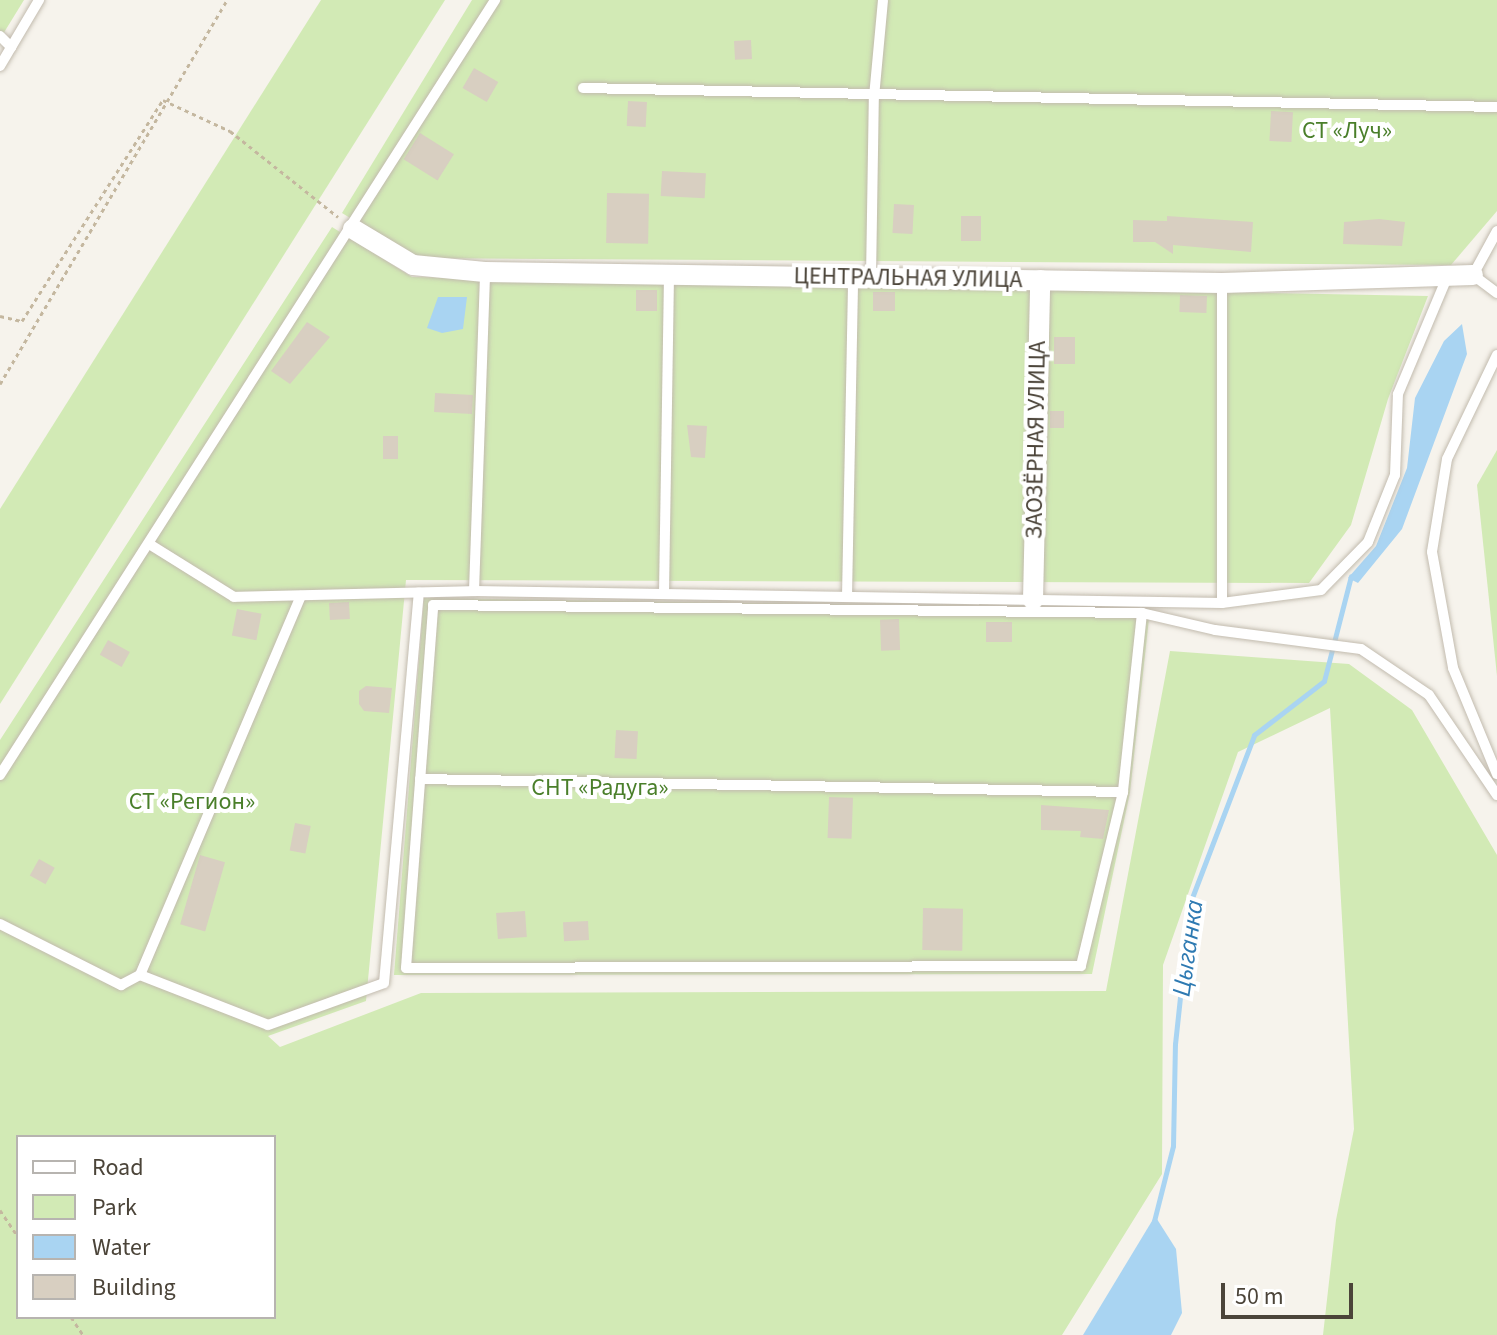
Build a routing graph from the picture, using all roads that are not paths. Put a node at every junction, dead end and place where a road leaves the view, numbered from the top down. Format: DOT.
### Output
graph roads {
  1 [pos="39,0"];
  2 [pos="495,0"];
  3 [pos="883,0"];
  4 [pos="0,36"];
  5 [pos="11,47"];
  6 [pos="0,66"];
  7 [pos="583,88"];
  8 [pos="874,97"];
  9 [pos="1497,107"];
  10 [pos="353,229"];
  11 [pos="1497,231"];
  12 [pos="485,272"];
  13 [pos="1449,273"];
  14 [pos="669,275"];
  15 [pos="1473,275"];
  16 [pos="862,278"];
  17 [pos="1040,280"];
  18 [pos="1222,283"];
  19 [pos="1497,293"];
  20 [pos="1497,355"];
  21 [pos="149,544"];
  22 [pos="474,591"];
  23 [pos="419,593"];
  24 [pos="664,594"];
  25 [pos="301,596"];
  26 [pos="847,597"];
  27 [pos="1033,600"];
  28 [pos="1222,603"];
  29 [pos="1142,613"];
  30 [pos="1497,774"];
  31 [pos="0,775"];
  32 [pos="420,779"];
  33 [pos="1123,792"];
  34 [pos="1497,795"];
  35 [pos="0,924"];
  36 [pos="140,975"];
  1 -- 5 [label="lane"];
  2 -- 10 [label="lane"];
  3 -- 8 [label="lane"];
  4 -- 5 [label="lane"];
  5 -- 6 [label="lane"];
  7 -- 8 [label="lane"];
  8 -- 9 [label="lane"];
  8 -- 16 [label="lane"];
  10 -- 12 [label="street, ЦЕНТРАЛЬНАЯ УЛИЦА"];
  10 -- 21 [label="lane"];
  11 -- 15 [label="lane"];
  12 -- 14 [label="street, ЦЕНТРАЛЬНАЯ УЛИЦА"];
  12 -- 22 [label="lane"];
  13 -- 15 [label="street, ЦЕНТРАЛЬНАЯ УЛИЦА"];
  13 -- 18 [label="street, ЦЕНТРАЛЬНАЯ УЛИЦА"];
  13 -- 28 [label="lane"];
  14 -- 16 [label="street, ЦЕНТРАЛЬНАЯ УЛИЦА"];
  14 -- 24 [label="lane"];
  15 -- 19 [label="lane"];
  16 -- 17 [label="street, ЦЕНТРАЛЬНАЯ УЛИЦА"];
  16 -- 26 [label="lane"];
  17 -- 18 [label="street, ЦЕНТРАЛЬНАЯ УЛИЦА"];
  17 -- 27 [label="street, ЗАОЗЁРНАЯ УЛИЦА"];
  18 -- 28 [label="lane"];
  20 -- 30 [label="lane"];
  21 -- 25 [label="lane"];
  21 -- 31 [label="lane"];
  22 -- 23 [label="lane"];
  22 -- 24 [label="lane"];
  23 -- 25 [label="lane"];
  23 -- 36 [label="lane"];
  24 -- 26 [label="lane"];
  25 -- 36 [label="lane"];
  26 -- 27 [label="lane"];
  27 -- 28 [label="lane"];
  29 -- 32 [label="lane"];
  29 -- 33 [label="lane"];
  29 -- 34 [label="lane"];
  32 -- 33 [label="lane"];
  32 -- 33 [label="lane"];
  35 -- 36 [label="lane"];
}
